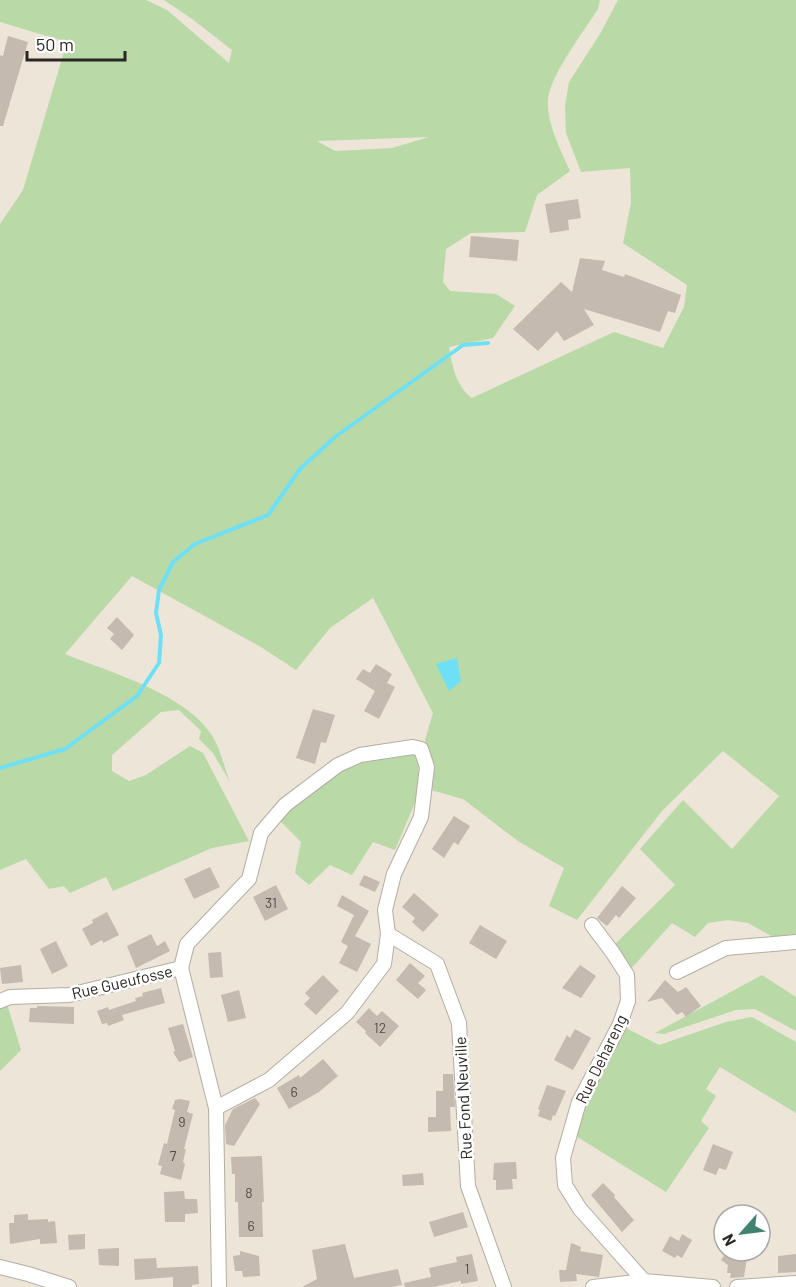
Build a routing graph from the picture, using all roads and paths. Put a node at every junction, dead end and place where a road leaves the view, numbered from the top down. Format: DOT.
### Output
graph roads {
  1 [pos="592,925"];
  2 [pos="388,934"];
  3 [pos="796,942"];
  4 [pos="181,968"];
  5 [pos="677,972"];
  6 [pos="0,1001"];
  7 [pos="216,1108"];
  8 [pos="0,1268"];
  9 [pos="644,1281"];
  10 [pos="796,1283"];
  11 [pos="69,1287"];
  12 [pos="219,1287"];
  13 [pos="504,1287"];
  14 [pos="593,1287"];
  15 [pos="713,1287"];
  16 [pos="737,1287"];
  1 -- 9 [label="street, Rue Dehareng"];
  2 -- 4 [label="street, Rue Gueufosse"];
  2 -- 7 [label="street"];
  2 -- 13 [label="street, Rue Fond Neuville"];
  3 -- 5 [label="street"];
  4 -- 6 [label="street, Rue Gueufosse"];
  4 -- 7 [label="street"];
  7 -- 12 [label="street"];
  8 -- 11 [label="street"];
  9 -- 14 [label="street"];
  9 -- 15 [label="street"];
  10 -- 16 [label="street"];
}
